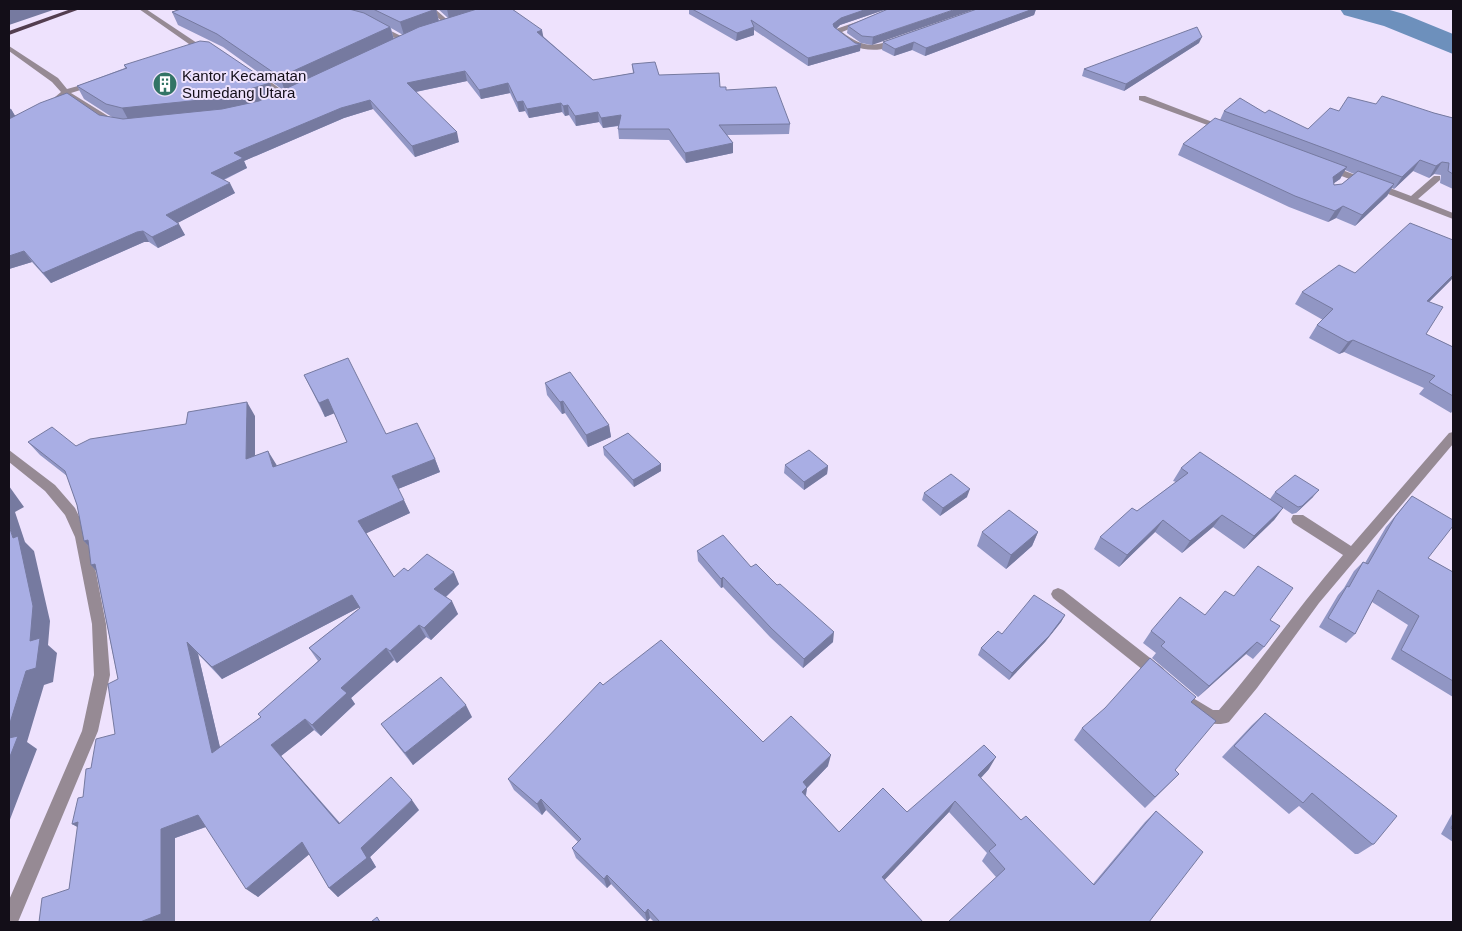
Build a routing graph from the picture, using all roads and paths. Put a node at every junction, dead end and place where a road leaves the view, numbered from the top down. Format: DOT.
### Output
graph roads {
  1 [pos="77,9"];
  2 [pos="142,9"];
  3 [pos="431,9"];
  4 [pos="871,19"];
  5 [pos="456,21"];
  6 [pos="371,23"];
  7 [pos="447,23"];
  8 [pos="438,26"];
  9 [pos="9,33"];
  10 [pos="905,38"];
  11 [pos="405,40"];
  12 [pos="9,48"];
  13 [pos="189,52"];
  14 [pos="248,70"];
  15 [pos="100,80"];
  16 [pos="301,88"];
  17 [pos="65,92"];
  18 [pos="285,96"];
  19 [pos="1142,98"];
  20 [pos="54,101"];
  21 [pos="274,101"];
  22 [pos="122,125"];
  23 [pos="1230,130"];
  24 [pos="1317,163"];
  25 [pos="1437,178"];
  26 [pos="1412,200"];
  27 [pos="1453,216"];
  28 [pos="1453,436"];
  29 [pos="9,454"];
  30 [pos="1298,519"];
  31 [pos="1353,555"];
  32 [pos="1058,594"];
  33 [pos="1170,684"];
  34 [pos="1184,697"];
  35 [pos="9,922"];
  1 -- 9 [label="main road"];
  2 -- 13 [label="street"];
  3 -- 7 [label="street"];
  4 -- 10 [label="street"];
  5 -- 7 [label="street"];
  6 -- 11 [label="street"];
  7 -- 8 [label="street"];
  12 -- 17 [label="street"];
  14 -- 18 [label="street"];
  15 -- 17 [label="street"];
  16 -- 18 [label="street"];
  17 -- 20 [label="street"];
  17 -- 22 [label="street"];
  18 -- 21 [label="street"];
  19 -- 23 [label="street"];
  24 -- 26 [label="street"];
  25 -- 26 [label="street"];
  26 -- 27 [label="street"];
  28 -- 31 [label="street"];
  29 -- 35 [label="street"];
  30 -- 31 [label="street"];
  31 -- 34 [label="street"];
  32 -- 33 [label="street"];
}
